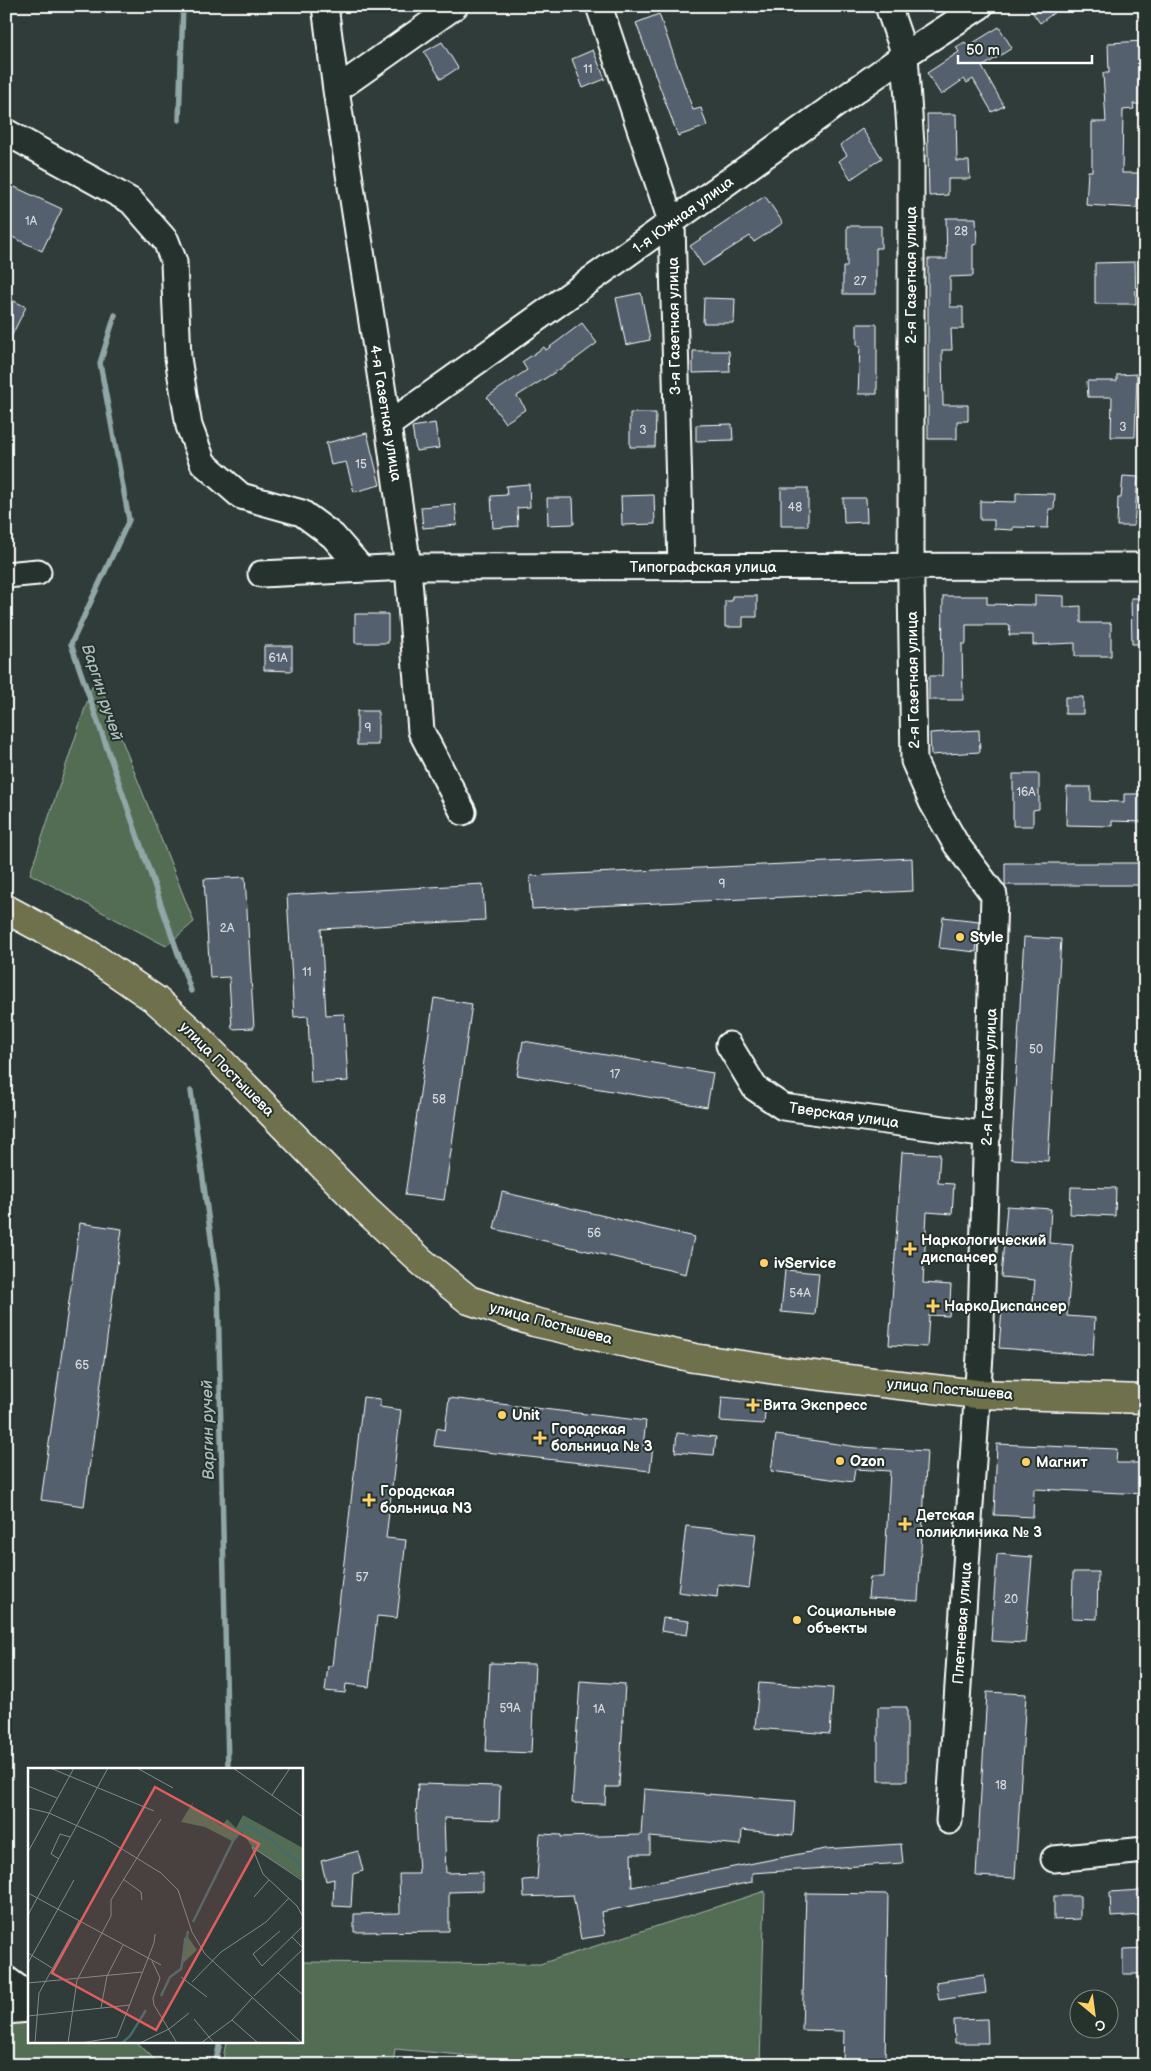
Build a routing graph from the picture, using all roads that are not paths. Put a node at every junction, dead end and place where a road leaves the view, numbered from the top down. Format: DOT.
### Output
graph roads {
  1 [pos="325,6"];
  2 [pos="455,6"];
  3 [pos="599,6"];
  4 [pos="888,6"];
  5 [pos="980,6"];
  6 [pos="905,55"];
  7 [pos="336,90"];
  8 [pos="6,132"];
  9 [pos="672,224"];
  10 [pos="388,425"];
  11 [pos="1145,566"];
  12 [pos="408,567"];
  13 [pos="680,567"];
  14 [pos="911,567"];
  15 [pos="361,568"];
  16 [pos="38,572"];
  17 [pos="261,574"];
  18 [pos="6,575"];
  19 [pos="464,812"];
  20 [pos="8,910"];
  21 [pos="729,1045"];
  22 [pos="988,1135"];
  23 [pos="977,1394"];
  24 [pos="1145,1399"];
  25 [pos="949,1822"];
  26 [pos="1145,1850"];
  27 [pos="1054,1859"];
  28 [pos="6,1979"];
  29 [pos="28,1995"];
  30 [pos="28,2009"];
  31 [pos="6,2011"];
  1 -- 7 [label="street, 4-я Газетная улица"];
  2 -- 7 [label="street"];
  3 -- 9 [label="street, 3-я Газетная улица"];
  4 -- 6 [label="street, 2-я Газетная улица"];
  5 -- 6 [label="street, 1-я Южная улица"];
  6 -- 9 [label="street, 1-я Южная улица"];
  6 -- 14 [label="street, 2-я Газетная улица"];
  7 -- 10 [label="street, 4-я Газетная улица"];
  8 -- 15 [label="street"];
  9 -- 10 [label="street, 1-я Южная улица"];
  9 -- 13 [label="street, 3-я Газетная улица"];
  10 -- 12 [label="street, 4-я Газетная улица"];
  11 -- 14 [label="street, Типографская улица"];
  12 -- 13 [label="street, Типографская улица"];
  12 -- 15 [label="street, Типографская улица"];
  12 -- 19 [label="street, 4-я Газетная улица"];
  13 -- 14 [label="street, Типографская улица"];
  14 -- 22 [label="street, 2-я Газетная улица"];
  15 -- 17 [label="street, Типографская улица"];
  16 -- 18 [label="street"];
  20 -- 23 [label="main road, улица Постышева"];
  21 -- 22 [label="street, Тверская улица"];
  22 -- 23 [label="street, 2-я Газетная улица"];
  23 -- 24 [label="main road, улица Постышева"];
  23 -- 25 [label="street, Плетневая улица"];
  26 -- 27 [label="street"];
  28 -- 29 [label="street"];
  30 -- 31 [label="street"];
}
